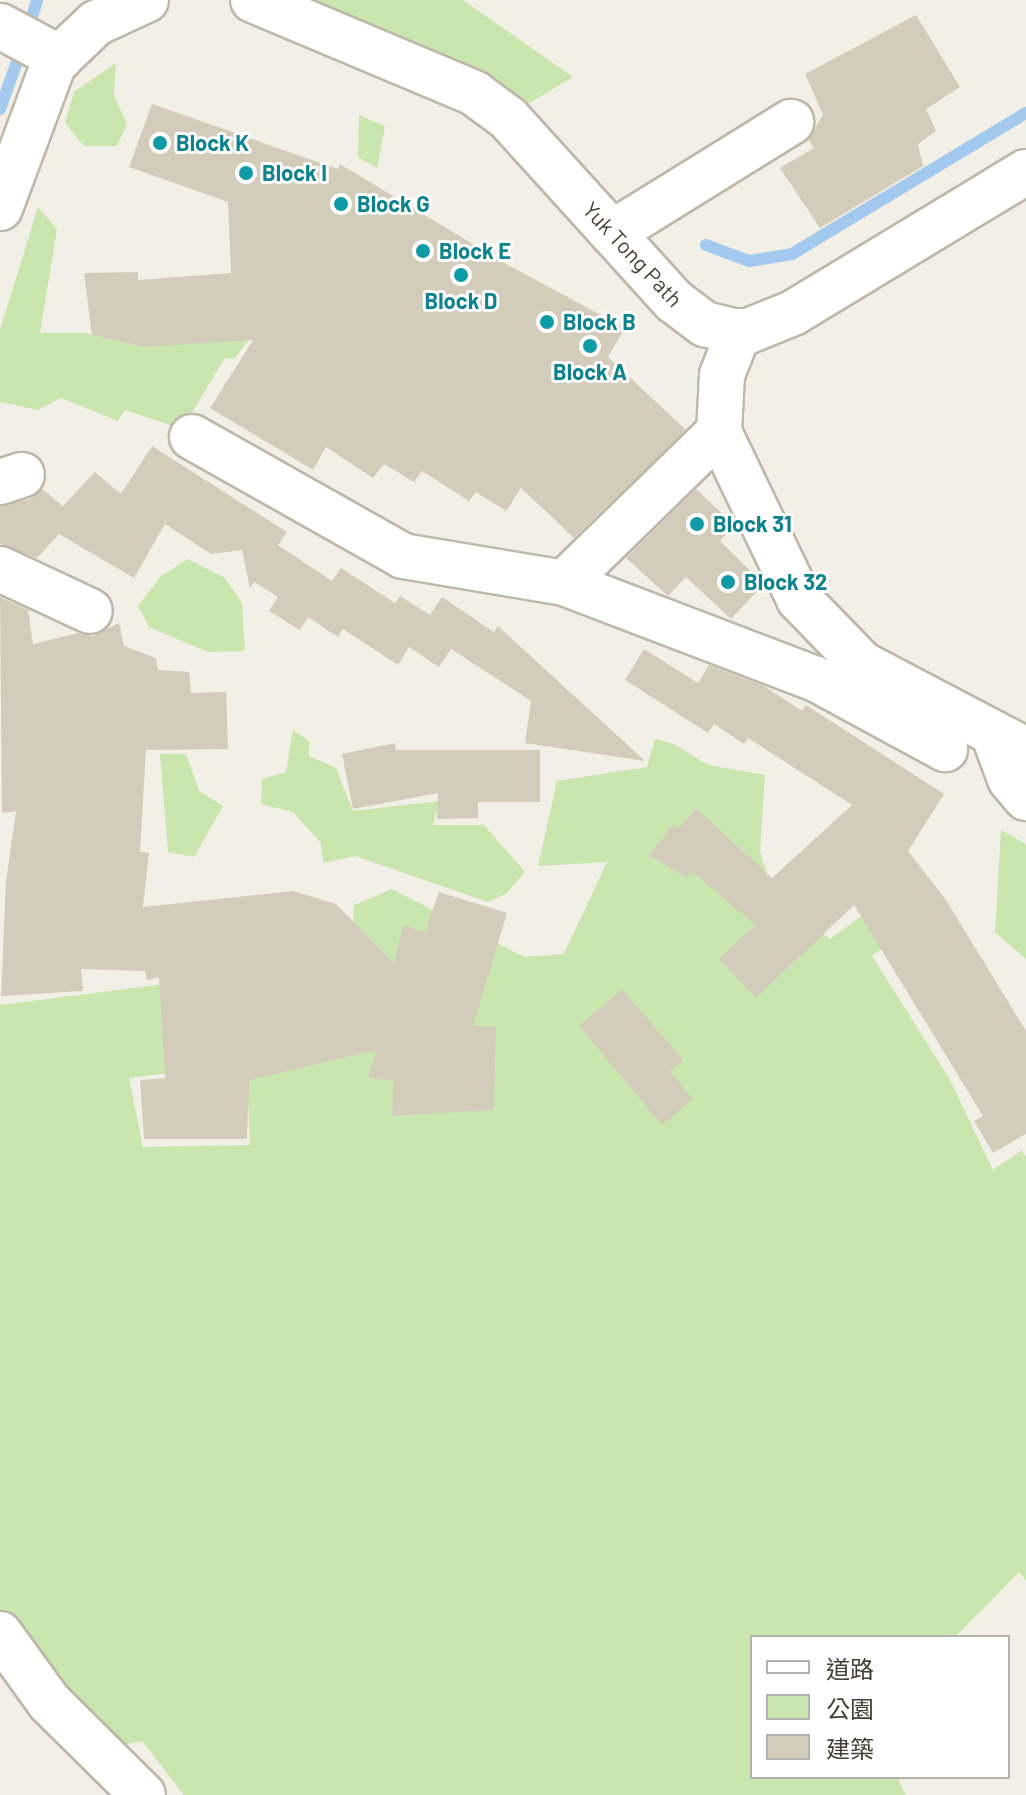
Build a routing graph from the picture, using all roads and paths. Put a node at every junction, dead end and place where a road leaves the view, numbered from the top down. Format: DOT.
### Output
graph roads {
  1 [pos="146,0"];
  2 [pos="253,0"];
  3 [pos="0,26"];
  4 [pos="60,58"];
  5 [pos="791,122"];
  6 [pos="1026,172"];
  7 [pos="0,208"];
  8 [pos="612,233"];
  9 [pos="739,331"];
  10 [pos="719,432"];
  11 [pos="192,437"];
  12 [pos="0,569"];
  13 [pos="564,583"];
  14 [pos="90,611"];
  15 [pos="1009,741"];
  16 [pos="945,749"];
  17 [pos="1026,798"];
  18 [pos="0,1634"];
  19 [pos="143,1795"];
  1 -- 4 [label="street"];
  2 -- 8 [label="street, Yuk Tong Path"];
  3 -- 4 [label="street"];
  4 -- 7 [label="street"];
  5 -- 8 [label="street"];
  6 -- 9 [label="street"];
  8 -- 9 [label="street, Yuk Tong Path"];
  9 -- 10 [label="street"];
  10 -- 13 [label="street"];
  10 -- 15 [label="street"];
  11 -- 13 [label="street"];
  12 -- 14 [label="street"];
  13 -- 16 [label="street"];
  15 -- 17 [label="street"];
  18 -- 19 [label="street"];
}
